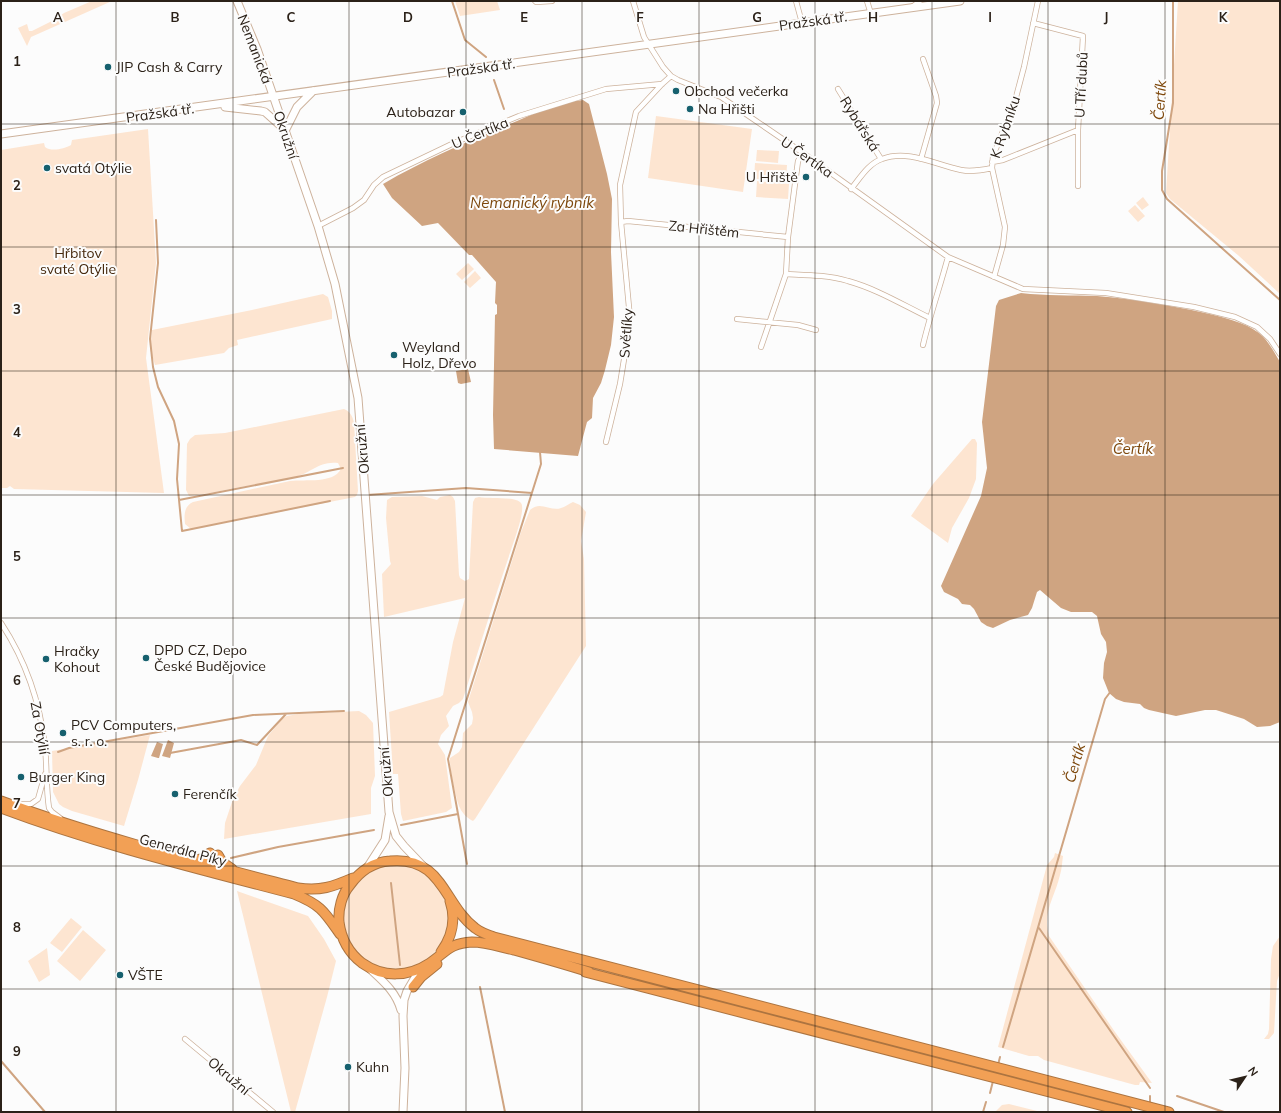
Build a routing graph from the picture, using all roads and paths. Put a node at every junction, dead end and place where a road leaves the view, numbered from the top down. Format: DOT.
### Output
graph roads {
  1 [pos="237,1"];
  2 [pos="535,1"];
  3 [pos="552,1"];
  4 [pos="633,1"];
  5 [pos="796,1"];
  6 [pos="867,1"];
  7 [pos="920,1"];
  8 [pos="960,1"];
  9 [pos="1038,1"];
  10 [pos="910,8"];
  11 [pos="871,14"];
  12 [pos="802,23"];
  13 [pos="1033,23"];
  14 [pos="649,44"];
  15 [pos="923,59"];
  16 [pos="671,76"];
  17 [pos="662,84"];
  18 [pos="838,89"];
  19 [pos="313,91"];
  20 [pos="273,97"];
  21 [pos="215,106"];
  22 [pos="1078,130"];
  23 [pos="285,131"];
  24 [pos="1,134"];
  25 [pos="803,153"];
  26 [pos="881,159"];
  27 [pos="922,159"];
  28 [pos="992,162"];
  29 [pos="992,168"];
  30 [pos="1078,186"];
  31 [pos="851,189"];
  32 [pos="620,222"];
  33 [pos="318,226"];
  34 [pos="788,237"];
  35 [pos="948,257"];
  36 [pos="786,274"];
  37 [pos="994,277"];
  38 [pos="930,318"];
  39 [pos="737,319"];
  40 [pos="770,323"];
  41 [pos="816,330"];
  42 [pos="923,344"];
  43 [pos="761,347"];
  44 [pos="1280,354"];
  45 [pos="606,442"];
  46 [pos="1,623"];
  47 [pos="46,768"];
  48 [pos="4,804"];
  49 [pos="389,812"];
  50 [pos="74,826"];
  51 [pos="192,860"];
  52 [pos="367,868"];
  53 [pos="425,868"];
  54 [pos="238,873"];
  55 [pos="356,876"];
  56 [pos="449,896"];
  57 [pos="343,938"];
  58 [pos="439,955"];
  59 [pos="366,966"];
  60 [pos="420,969"];
  61 [pos="589,972"];
  62 [pos="413,987"];
  63 [pos="403,1016"];
  64 [pos="185,1039"];
  65 [pos="404,1040"];
  66 [pos="273,1112"];
  67 [pos="403,1112"];
  68 [pos="1128,1112"];
  69 [pos="1169,1112"];
  1 -- 20 [label="main road, Nemanická"];
  2 -- 3 [label="street"];
  4 -- 14 [label="street"];
  5 -- 12 [label="street"];
  6 -- 11 [label="street"];
  7 -- 10 [label="street"];
  8 -- 10 [label="main road, Pražská tř."];
  9 -- 13 [label="street, K Rybníku"];
  10 -- 11 [label="main road, Pražská tř."];
  11 -- 12 [label="main road, Pražská tř."];
  12 -- 14 [label="main road, Pražská tř."];
  13 -- 22 [label="street, U Tří dubů"];
  13 -- 28 [label="street, K Rybníku"];
  14 -- 16 [label="street"];
  14 -- 19 [label="main road, Pražská tř."];
  15 -- 27 [label="street"];
  16 -- 17 [label="street"];
  16 -- 25 [label="street, U Čertíka"];
  17 -- 32 [label="street"];
  17 -- 33 [label="street, U Čertíka"];
  18 -- 26 [label="street, Rybářská"];
  19 -- 20 [label="main road, Pražská tř."];
  19 -- 23 [label="main road"];
  20 -- 21 [label="main road, Pražská tř."];
  20 -- 23 [label="main road, Okružní"];
  21 -- 23 [label="main road"];
  21 -- 24 [label="main road, Pražská tř."];
  22 -- 28 [label="street"];
  22 -- 30 [label="street, U Tří dubů"];
  23 -- 33 [label="main road, Okružní"];
  25 -- 31 [label="street, U Čertíka"];
  25 -- 34 [label="street"];
  26 -- 27 [label="street, Rybářská"];
  26 -- 31 [label="street, Rybářská"];
  27 -- 29 [label="street, Rybářská"];
  28 -- 29 [label="street, K Rybníku"];
  29 -- 37 [label="street, K Rybníku"];
  31 -- 35 [label="street, U Čertíka"];
  32 -- 34 [label="street, Za Hřištěm"];
  32 -- 45 [label="street, Světlíky"];
  33 -- 49 [label="main road, Okružní"];
  34 -- 36 [label="street"];
  35 -- 37 [label="street, U Čertíka"];
  35 -- 38 [label="street"];
  36 -- 38 [label="street"];
  36 -- 40 [label="street"];
  37 -- 44 [label="street, U Čertíka"];
  38 -- 42 [label="street"];
  39 -- 40 [label="street"];
  40 -- 41 [label="street"];
  40 -- 43 [label="street"];
  46 -- 47 [label="street, Za Otýlií"];
  47 -- 48 [label="street, Za Otýlií"];
  47 -- 50 [label="street, Za Otýlií"];
  48 -- 50 [label="highway, Generála Píky"];
  48 -- 57 [label="highway, Generála Píky"];
  49 -- 52 [label="main road, Okružní"];
  49 -- 53 [label="main road, Okružní"];
  50 -- 51 [label="highway, Generála Píky"];
  51 -- 54 [label="highway, Generála Píky"];
  51 -- 54 [label="highway"];
  52 -- 53 [label="highway"];
  52 -- 55 [label="highway"];
  53 -- 56 [label="highway"];
  54 -- 55 [label="highway, Generála Píky"];
  55 -- 57 [label="highway"];
  56 -- 58 [label="highway"];
  56 -- 69 [label="highway"];
  57 -- 59 [label="highway"];
  58 -- 60 [label="highway"];
  58 -- 61 [label="highway"];
  59 -- 60 [label="highway"];
  59 -- 63 [label="main road"];
  60 -- 63 [label="main road"];
  61 -- 62 [label="highway"];
  61 -- 68 [label="highway"];
  62 -- 65 [label="main road"];
  63 -- 65 [label="main road"];
  64 -- 66 [label="street, Okružní"];
  65 -- 67 [label="main road"];
}
